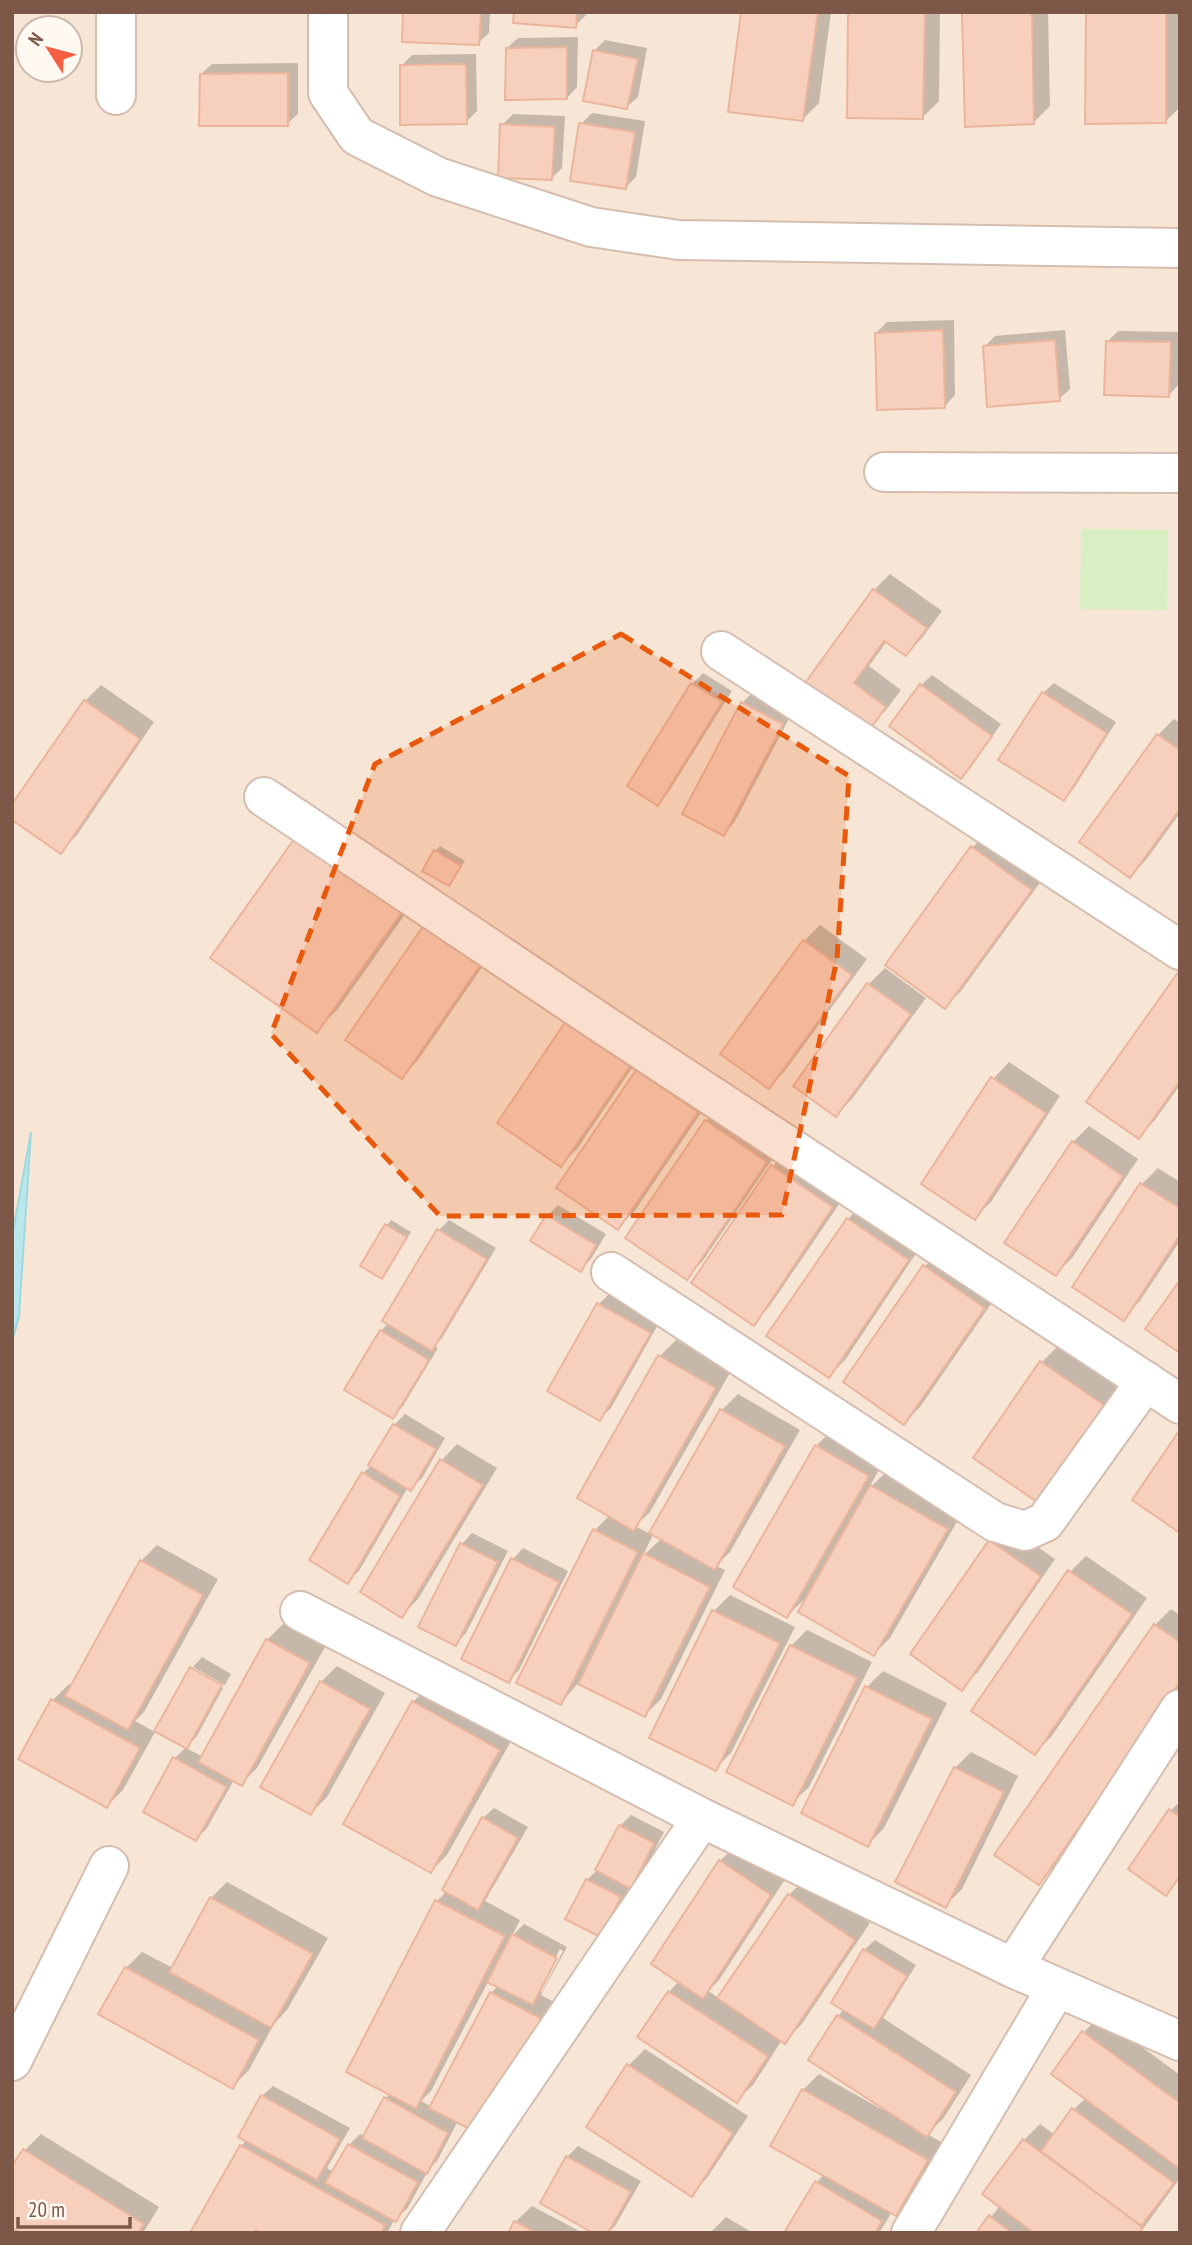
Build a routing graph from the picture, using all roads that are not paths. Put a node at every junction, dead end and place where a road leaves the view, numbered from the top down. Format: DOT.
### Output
graph roads {
  1 [pos="116,12"];
  2 [pos="328,12"];
  3 [pos="116,94"];
  4 [pos="1180,248"];
  5 [pos="884,472"];
  6 [pos="1180,473"];
  7 [pos="721,651"];
  8 [pos="264,797"];
  9 [pos="1180,950"];
  10 [pos="611,1272"];
  11 [pos="1146,1381"];
  12 [pos="1180,1404"];
  13 [pos="300,1611"];
  14 [pos="1180,1709"];
  15 [pos="702,1818"];
  16 [pos="109,1866"];
  17 [pos="1013,1968"];
  18 [pos="1057,1987"];
  19 [pos="1180,2041"];
  20 [pos="12,2061"];
  21 [pos="419,2233"];
  22 [pos="911,2233"];
  1 -- 3 [label="street"];
  2 -- 4 [label="street"];
  5 -- 6 [label="street"];
  7 -- 9 [label="street"];
  8 -- 11 [label="street"];
  10 -- 11 [label="street"];
  11 -- 12 [label="street"];
  13 -- 15 [label="street"];
  14 -- 17 [label="street"];
  15 -- 17 [label="street"];
  15 -- 21 [label="street"];
  16 -- 20 [label="street"];
  17 -- 18 [label="street"];
  18 -- 19 [label="street"];
  18 -- 22 [label="street"];
}
